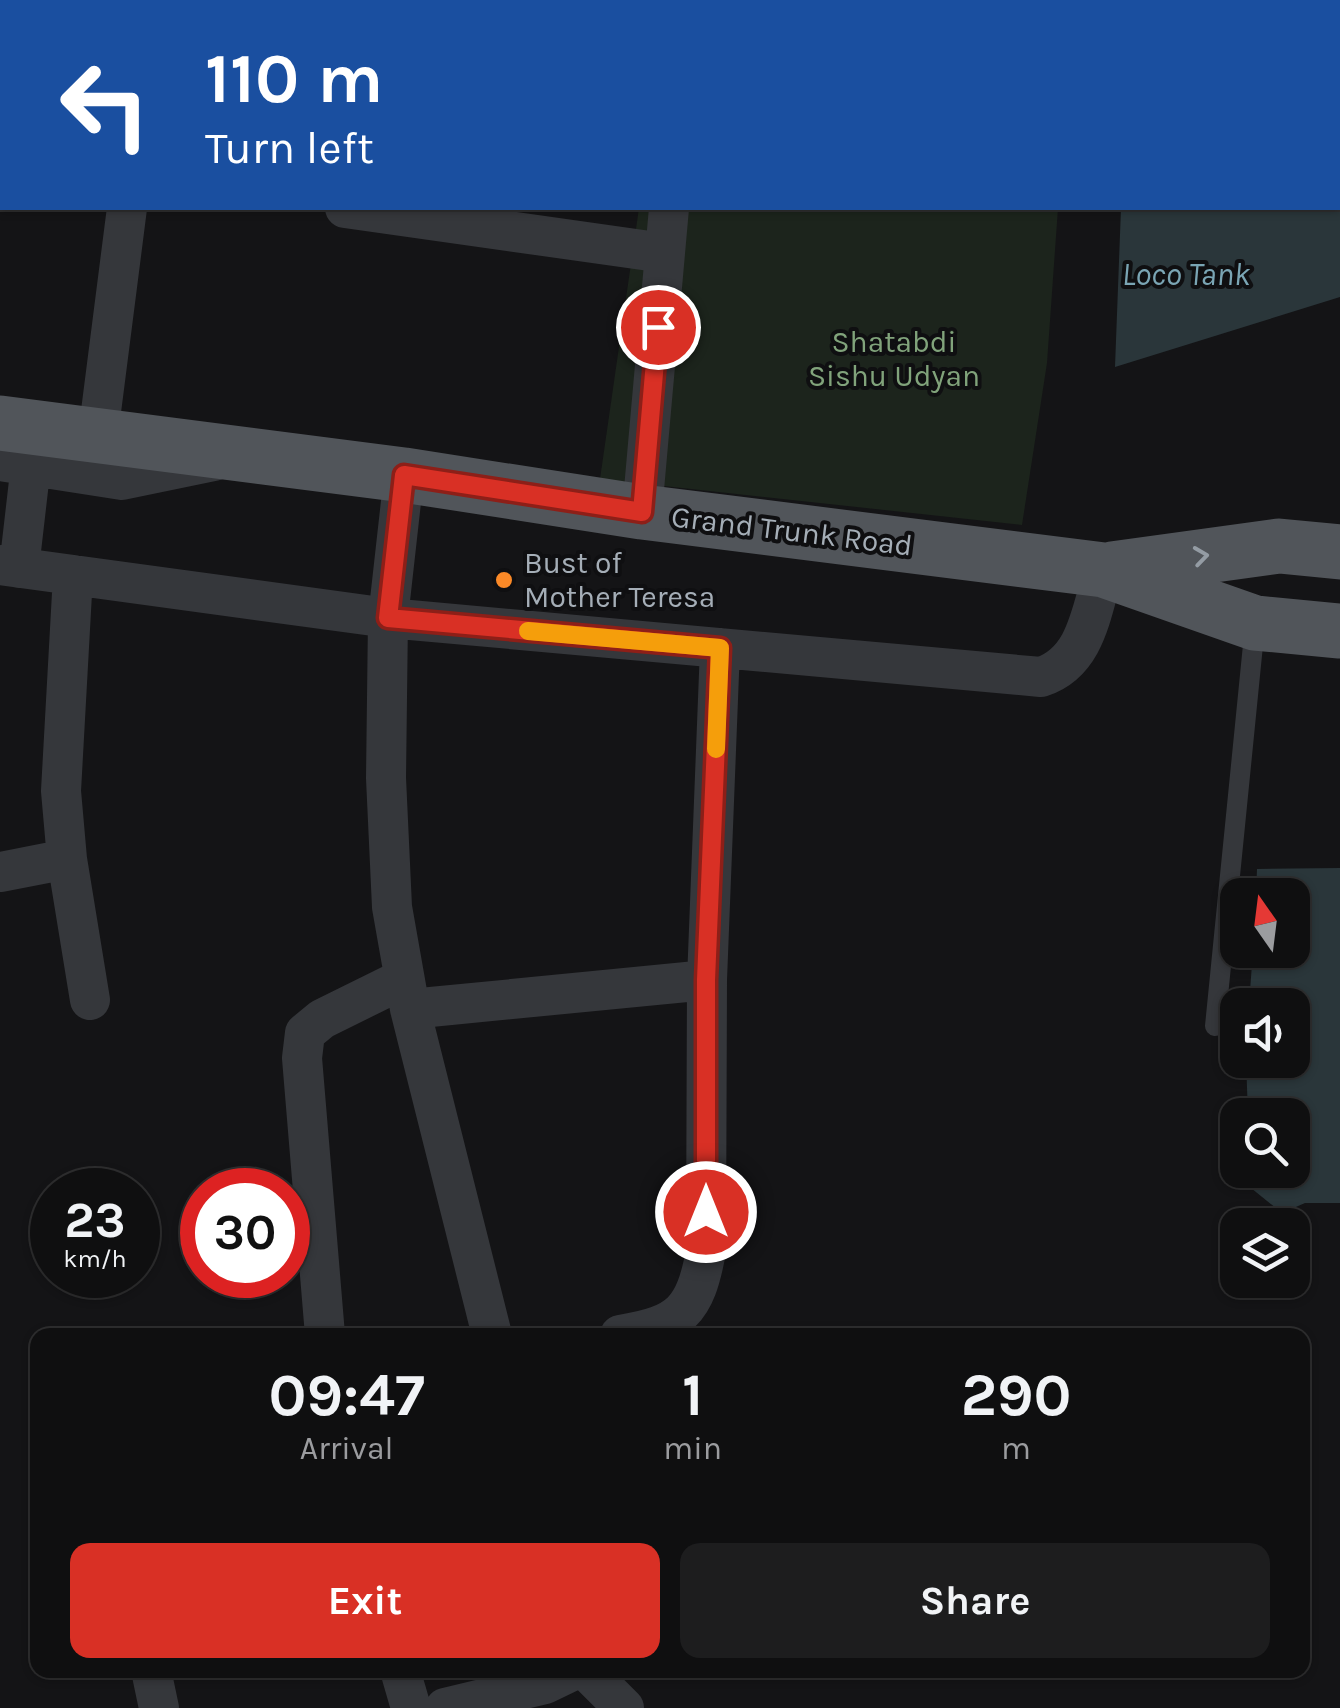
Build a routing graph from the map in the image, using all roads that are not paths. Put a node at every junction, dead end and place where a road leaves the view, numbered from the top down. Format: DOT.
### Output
graph roads {
  1 [pos="127,210"];
  2 [pos="360,210"];
  3 [pos="669,210"];
  4 [pos="664,253"];
  5 [pos="98,435"];
  6 [pos="10,449"];
  7 [pos="248,454"];
  8 [pos="404,475"];
  9 [pos="642,512"];
  10 [pos="1340,552"];
  11 [pos="9,567"];
  12 [pos="1104,570"];
  13 [pos="72,575"];
  14 [pos="388,618"];
  15 [pos="1255,623"];
  16 [pos="1340,631"];
  17 [pos="720,648"];
  18 [pos="67,859"];
  19 [pos="0,872"];
  20 [pos="706,980"];
  21 [pos="407,994"];
  22 [pos="90,1000"];
  23 [pos="1215,1026"];
  24 [pos="324,1328"];
  25 [pos="490,1328"];
  26 [pos="659,1328"];
  27 [pos="153,1678"];
  28 [pos="402,1678"];
  29 [pos="557,1678"];
  30 [pos="594,1678"];
  31 [pos="159,1708"];
  32 [pos="411,1708"];
  33 [pos="445,1708"];
  34 [pos="624,1708"];
  1 -- 5 [label="street"];
  2 -- 4 [label="street"];
  3 -- 4 [label="street"];
  4 -- 9 [label="street"];
  5 -- 6 [label="main road, Grand Trunk Road"];
  5 -- 7 [label="main road, Grand Trunk Road"];
  6 -- 7 [label="street"];
  6 -- 11 [label="street"];
  7 -- 8 [label="main road, Grand Trunk Road"];
  8 -- 9 [label="main road, Grand Trunk Road"];
  8 -- 14 [label="street"];
  9 -- 12 [label="main road, Grand Trunk Road"];
  12 -- 10 [label="main road, one-way"];
  11 -- 13 [label="street"];
  12 -- 15 [label="main road, Grand Trunk Road"];
  12 -- 17 [label="street"];
  13 -- 14 [label="street"];
  13 -- 18 [label="street"];
  14 -- 17 [label="street"];
  14 -- 21 [label="street"];
  15 -- 16 [label="main road, Grand Trunk Road"];
  15 -- 23 [label="lane"];
  17 -- 20 [label="street"];
  18 -- 19 [label="street"];
  18 -- 22 [label="street"];
  20 -- 21 [label="street"];
  20 -- 26 [label="street"];
  21 -- 24 [label="street"];
  21 -- 25 [label="street"];
  27 -- 31 [label="street"];
  28 -- 32 [label="street"];
  29 -- 33 [label="street"];
  30 -- 34 [label="street"];
}
